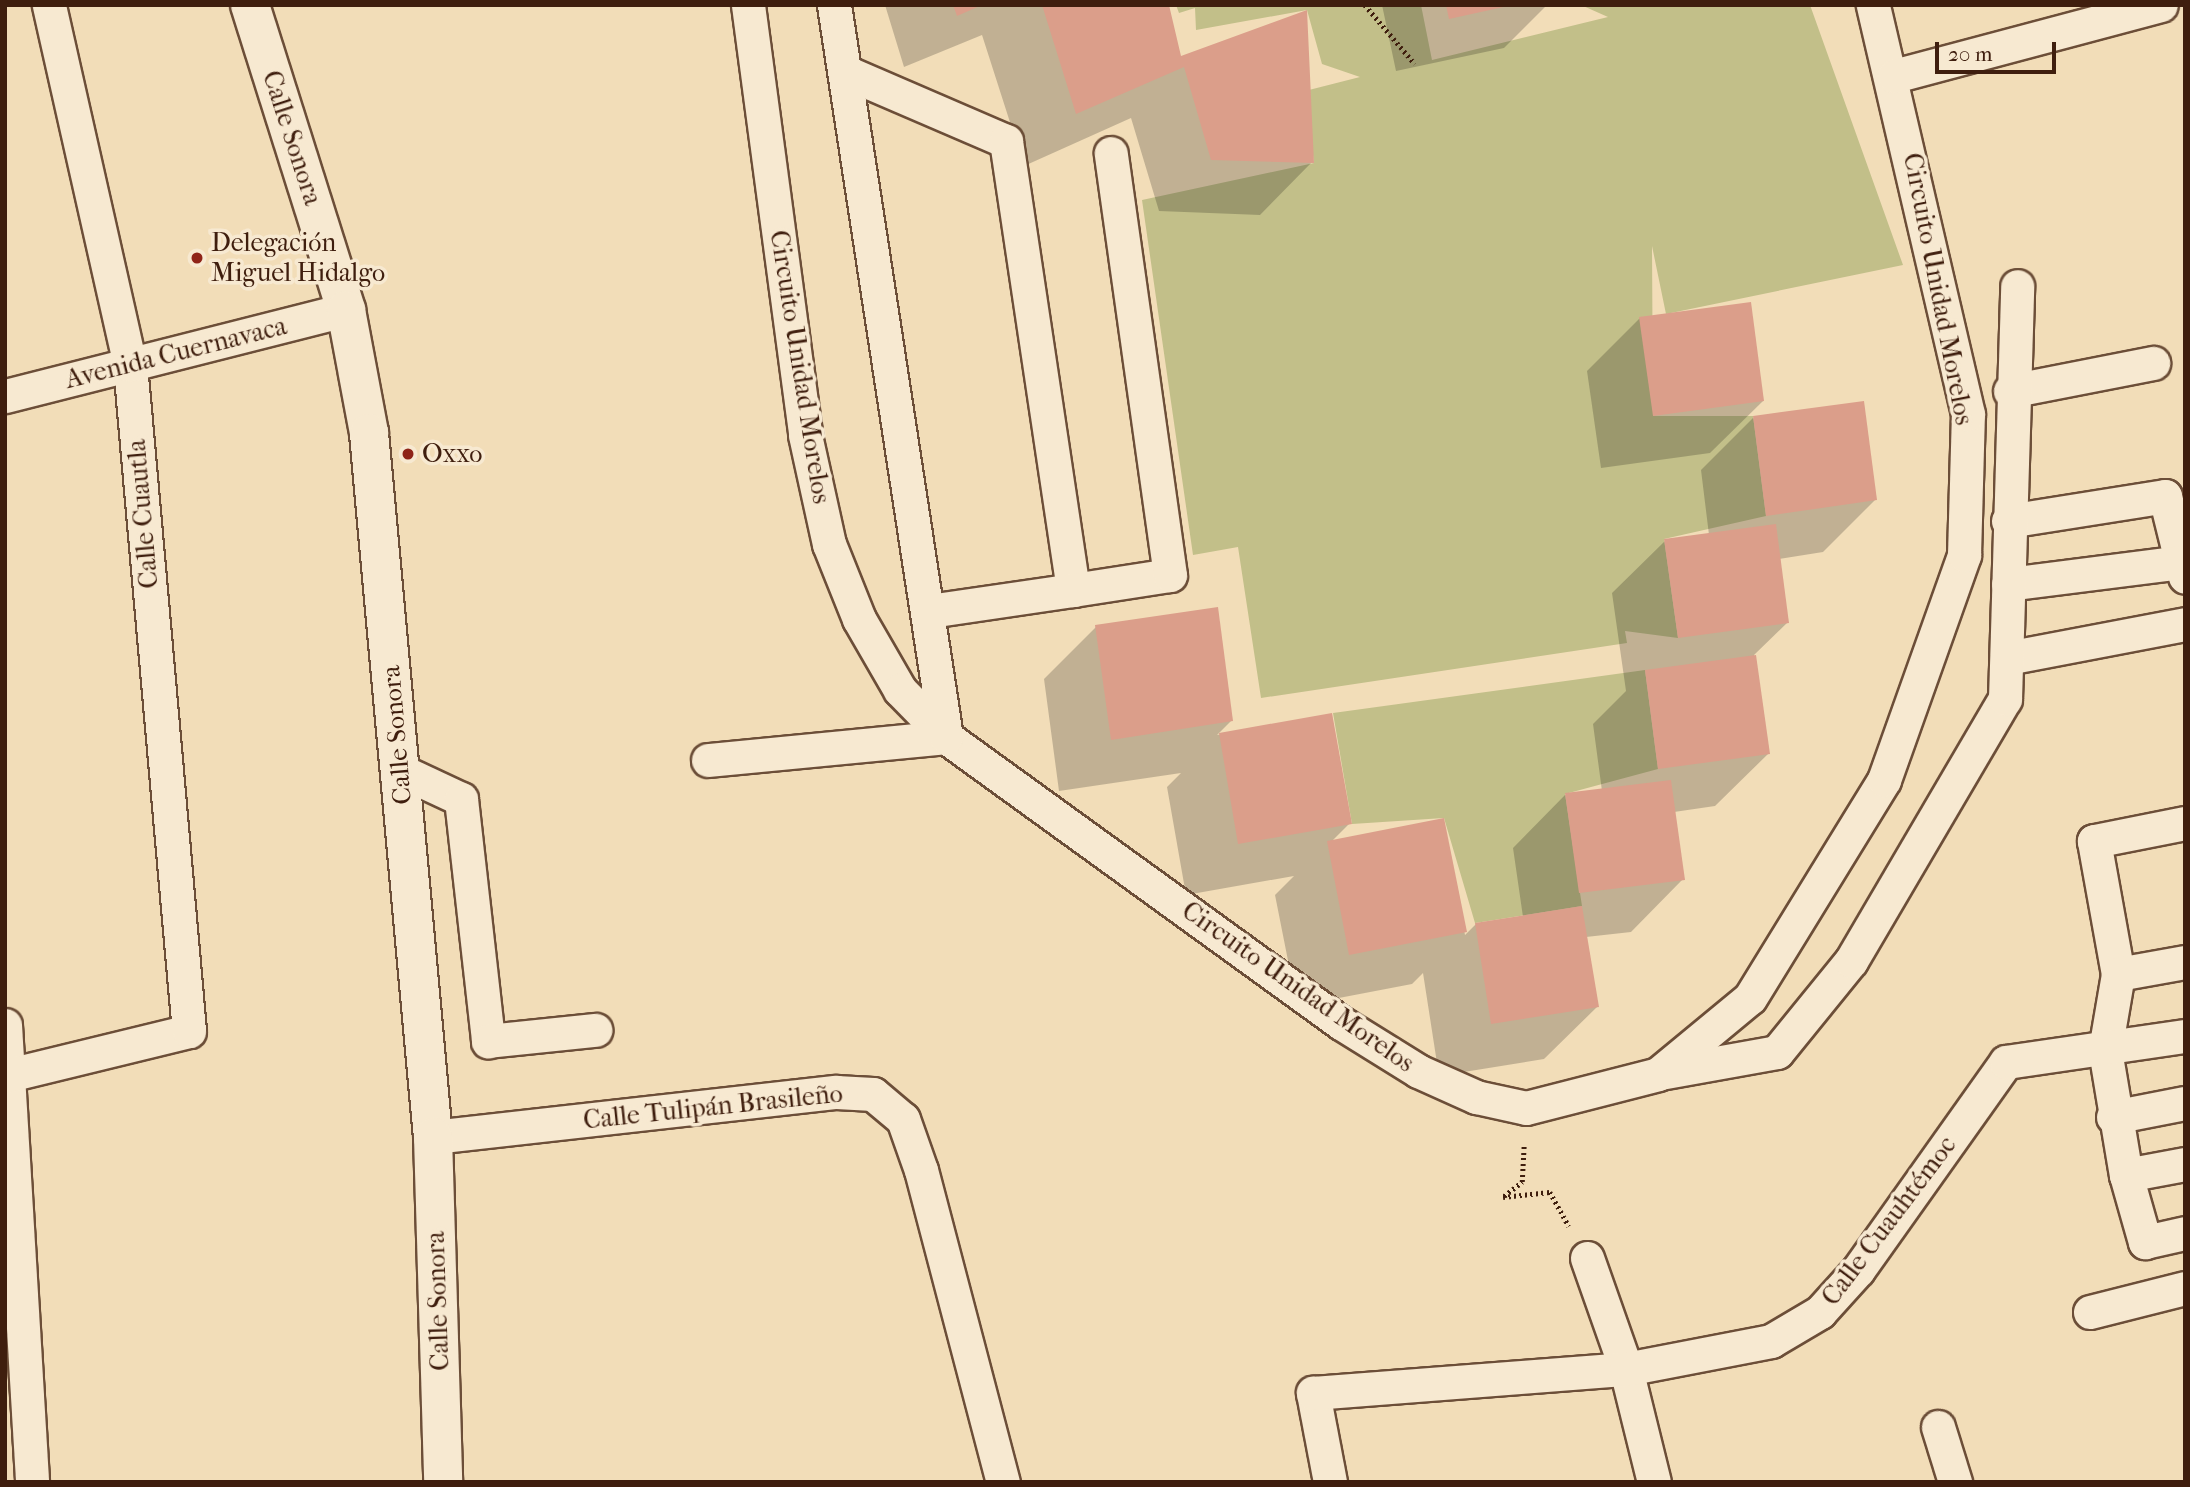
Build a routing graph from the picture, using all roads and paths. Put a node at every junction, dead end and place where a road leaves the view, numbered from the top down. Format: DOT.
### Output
graph roads {
  1 [pos="49,5"];
  2 [pos="250,5"];
  3 [pos="748,5"];
  4 [pos="834,5"];
  5 [pos="1365,5"];
  6 [pos="1873,5"];
  7 [pos="2161,5"];
  8 [pos="1415,64"];
  9 [pos="848,73"];
  10 [pos="1894,76"];
  11 [pos="1111,152"];
  12 [pos="2017,286"];
  13 [pos="346,310"];
  14 [pos="2153,363"];
  15 [pos="130,365"];
  16 [pos="2010,391"];
  17 [pos="5,396"];
  18 [pos="2008,521"];
  19 [pos="2183,569"];
  20 [pos="2008,584"];
  21 [pos="1073,590"];
  22 [pos="929,611"];
  23 [pos="2185,624"];
  24 [pos="2007,658"];
  25 [pos="946,737"];
  26 [pos="708,760"];
  27 [pos="401,771"];
  28 [pos="2185,823"];
  29 [pos="2185,962"];
  30 [pos="2118,974"];
  31 [pos="5,1025"];
  32 [pos="595,1030"];
  33 [pos="2185,1036"];
  34 [pos="2105,1051"];
  35 [pos="1658,1074"];
  36 [pos="7,1076"];
  37 [pos="2185,1103"];
  38 [pos="2113,1117"];
  39 [pos="433,1137"];
  40 [pos="1523,1150"];
  41 [pos="2185,1164"];
  42 [pos="2126,1175"];
  43 [pos="2185,1233"];
  44 [pos="1587,1258"];
  45 [pos="2185,1288"];
  46 [pos="2090,1312"];
  47 [pos="1626,1369"];
  48 [pos="1938,1427"];
  49 [pos="32,1482"];
  50 [pos="443,1482"];
  51 [pos="1003,1482"];
  52 [pos="1330,1482"];
  53 [pos="1654,1482"];
  54 [pos="1955,1482"];
  1 -- 15 [label="street, Calle Cuautla"];
  2 -- 13 [label="street, Calle Sonora"];
  3 -- 25 [label="street, Circuito Unidad Morelos"];
  4 -- 9 [label="street"];
  5 -- 8 [label="path"];
  6 -- 10 [label="street, Circuito Unidad Morelos"];
  7 -- 10 [label="street"];
  9 -- 21 [label="street"];
  9 -- 22 [label="street"];
  10 -- 35 [label="street, Circuito Unidad Morelos"];
  11 -- 21 [label="street"];
  12 -- 16 [label="street"];
  13 -- 15 [label="street, Avenida Cuernavaca"];
  13 -- 27 [label="street, Calle Sonora"];
  14 -- 16 [label="street"];
  15 -- 17 [label="street, Avenida Cuernavaca"];
  15 -- 36 [label="street, Calle Cuautla"];
  16 -- 18 [label="street"];
  18 -- 19 [label="street"];
  18 -- 20 [label="street"];
  19 -- 20 [label="street"];
  20 -- 24 [label="street"];
  21 -- 22 [label="street"];
  22 -- 25 [label="street"];
  23 -- 24 [label="street"];
  24 -- 35 [label="street"];
  25 -- 26 [label="street"];
  25 -- 35 [label="street, Circuito Unidad Morelos"];
  27 -- 32 [label="street"];
  27 -- 39 [label="street, Calle Sonora"];
  28 -- 30 [label="street"];
  29 -- 30 [label="street"];
  30 -- 34 [label="street"];
  31 -- 36 [label="street"];
  33 -- 34 [label="street, Calle Cuauhtémoc"];
  34 -- 38 [label="street"];
  34 -- 47 [label="street, Calle Cuauhtémoc"];
  36 -- 49 [label="street"];
  37 -- 38 [label="street"];
  38 -- 42 [label="street"];
  39 -- 50 [label="street, Calle Sonora"];
  39 -- 51 [label="street, Calle Tulipán Brasileño"];
  40 -- 44 [label="path"];
  41 -- 42 [label="street"];
  42 -- 43 [label="street"];
  44 -- 47 [label="street"];
  45 -- 46 [label="street"];
  47 -- 52 [label="street, Calle Cuauhtémoc"];
  47 -- 53 [label="street"];
  48 -- 54 [label="street"];
}
